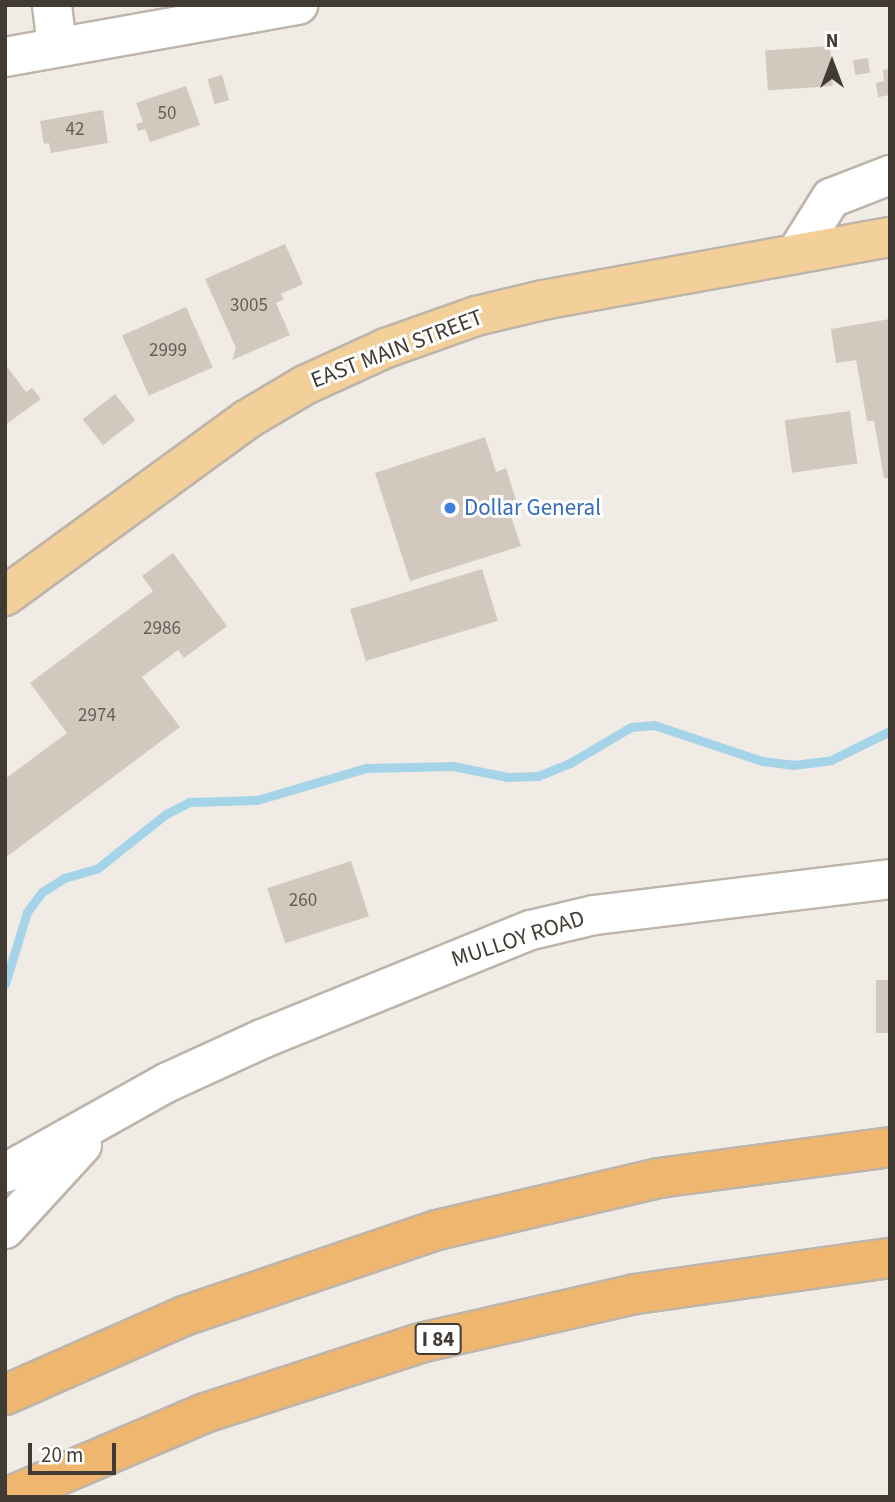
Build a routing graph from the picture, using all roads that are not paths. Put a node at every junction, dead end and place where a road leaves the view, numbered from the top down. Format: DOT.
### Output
graph roads {
  1 [pos="52,5"];
  2 [pos="298,5"];
  3 [pos="57,47"];
  4 [pos="5,57"];
  5 [pos="890,175"];
  6 [pos="890,237"];
  7 [pos="797,252"];
  8 [pos="5,596"];
  9 [pos="890,879"];
  10 [pos="168,1082"];
  11 [pos="890,1147"];
  12 [pos="5,1173"];
  13 [pos="5,1229"];
  14 [pos="890,1258"];
  15 [pos="5,1395"];
  16 [pos="8,1497"];
  1 -- 3 [label="street"];
  2 -- 3 [label="street"];
  3 -- 4 [label="street"];
  5 -- 7 [label="street"];
  6 -- 7 [label="main road, EAST MAIN STREET"];
  7 -- 8 [label="main road, EAST MAIN STREET"];
  9 -- 10 [label="street, MULLOY ROAD"];
  10 -- 12 [label="street, MULLOY ROAD"];
  10 -- 13 [label="street, MULLOY ROAD"];
  11 -- 15 [label="highway"];
  14 -- 16 [label="highway, I 84"];
}
